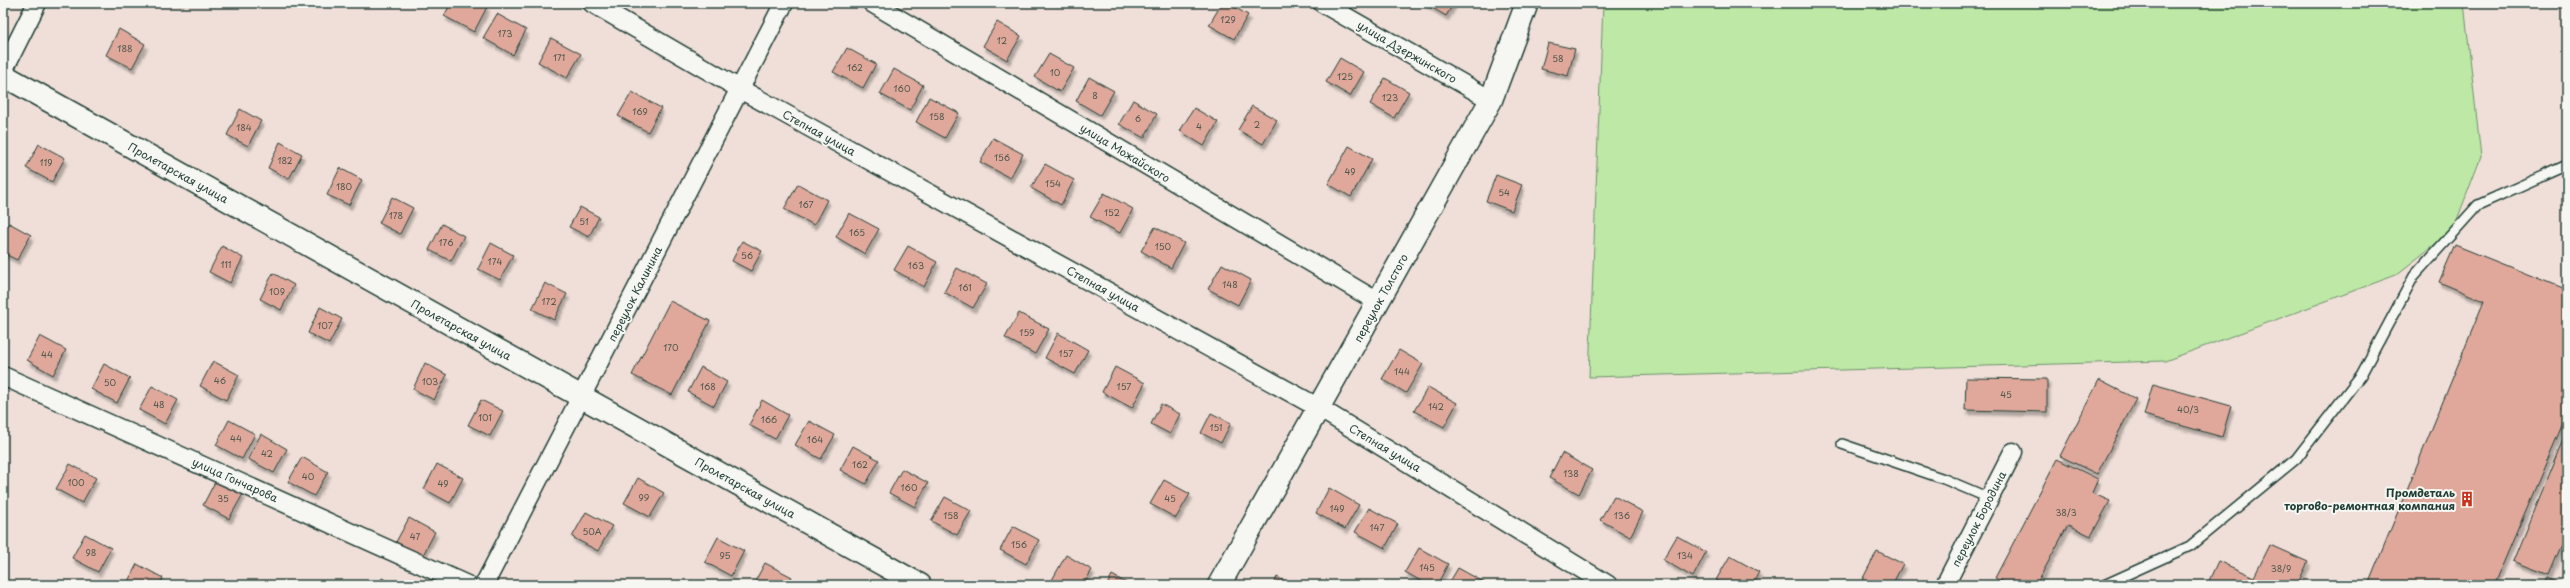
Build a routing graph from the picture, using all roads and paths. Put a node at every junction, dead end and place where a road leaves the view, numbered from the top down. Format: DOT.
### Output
graph roads {
  1 [pos="37,3"];
  2 [pos="592,3"];
  3 [pos="784,3"];
  4 [pos="872,3"];
  5 [pos="1322,3"];
  6 [pos="1527,3"];
  7 [pos="3,71"];
  8 [pos="3,75"];
  9 [pos="740,89"];
  10 [pos="1491,100"];
  11 [pos="2567,165"];
  12 [pos="1378,302"];
  13 [pos="3,376"];
  14 [pos="582,397"];
  15 [pos="1319,408"];
  16 [pos="1842,444"];
  17 [pos="2013,452"];
  18 [pos="1990,498"];
  19 [pos="467,585"];
  20 [pos="484,585"];
  21 [pos="920,585"];
  22 [pos="1219,585"];
  23 [pos="1608,585"];
  24 [pos="1945,585"];
  25 [pos="2104,585"];
  1 -- 7 [label="street"];
  2 -- 9 [label="street, Степная улица"];
  3 -- 9 [label="street, переулок Калинина"];
  4 -- 12 [label="street, улица Можайского"];
  5 -- 10 [label="street, улица Дзержинского"];
  6 -- 10 [label="main road, переулок Толстого"];
  8 -- 14 [label="main road, Пролетарская улица"];
  9 -- 14 [label="street, переулок Калинина"];
  9 -- 15 [label="street, Степная улица"];
  10 -- 12 [label="main road, переулок Толстого"];
  11 -- 25 [label="lane"];
  12 -- 15 [label="main road, переулок Толстого"];
  13 -- 19 [label="street, улица Гончарова"];
  14 -- 20 [label="street, переулок Калинина"];
  14 -- 21 [label="main road, Пролетарская улица"];
  15 -- 22 [label="main road, переулок Толстого"];
  15 -- 23 [label="street, Степная улица"];
  16 -- 18 [label="lane"];
  17 -- 18 [label="street, переулок Бородина"];
  18 -- 24 [label="street, переулок Бородина"];
}
